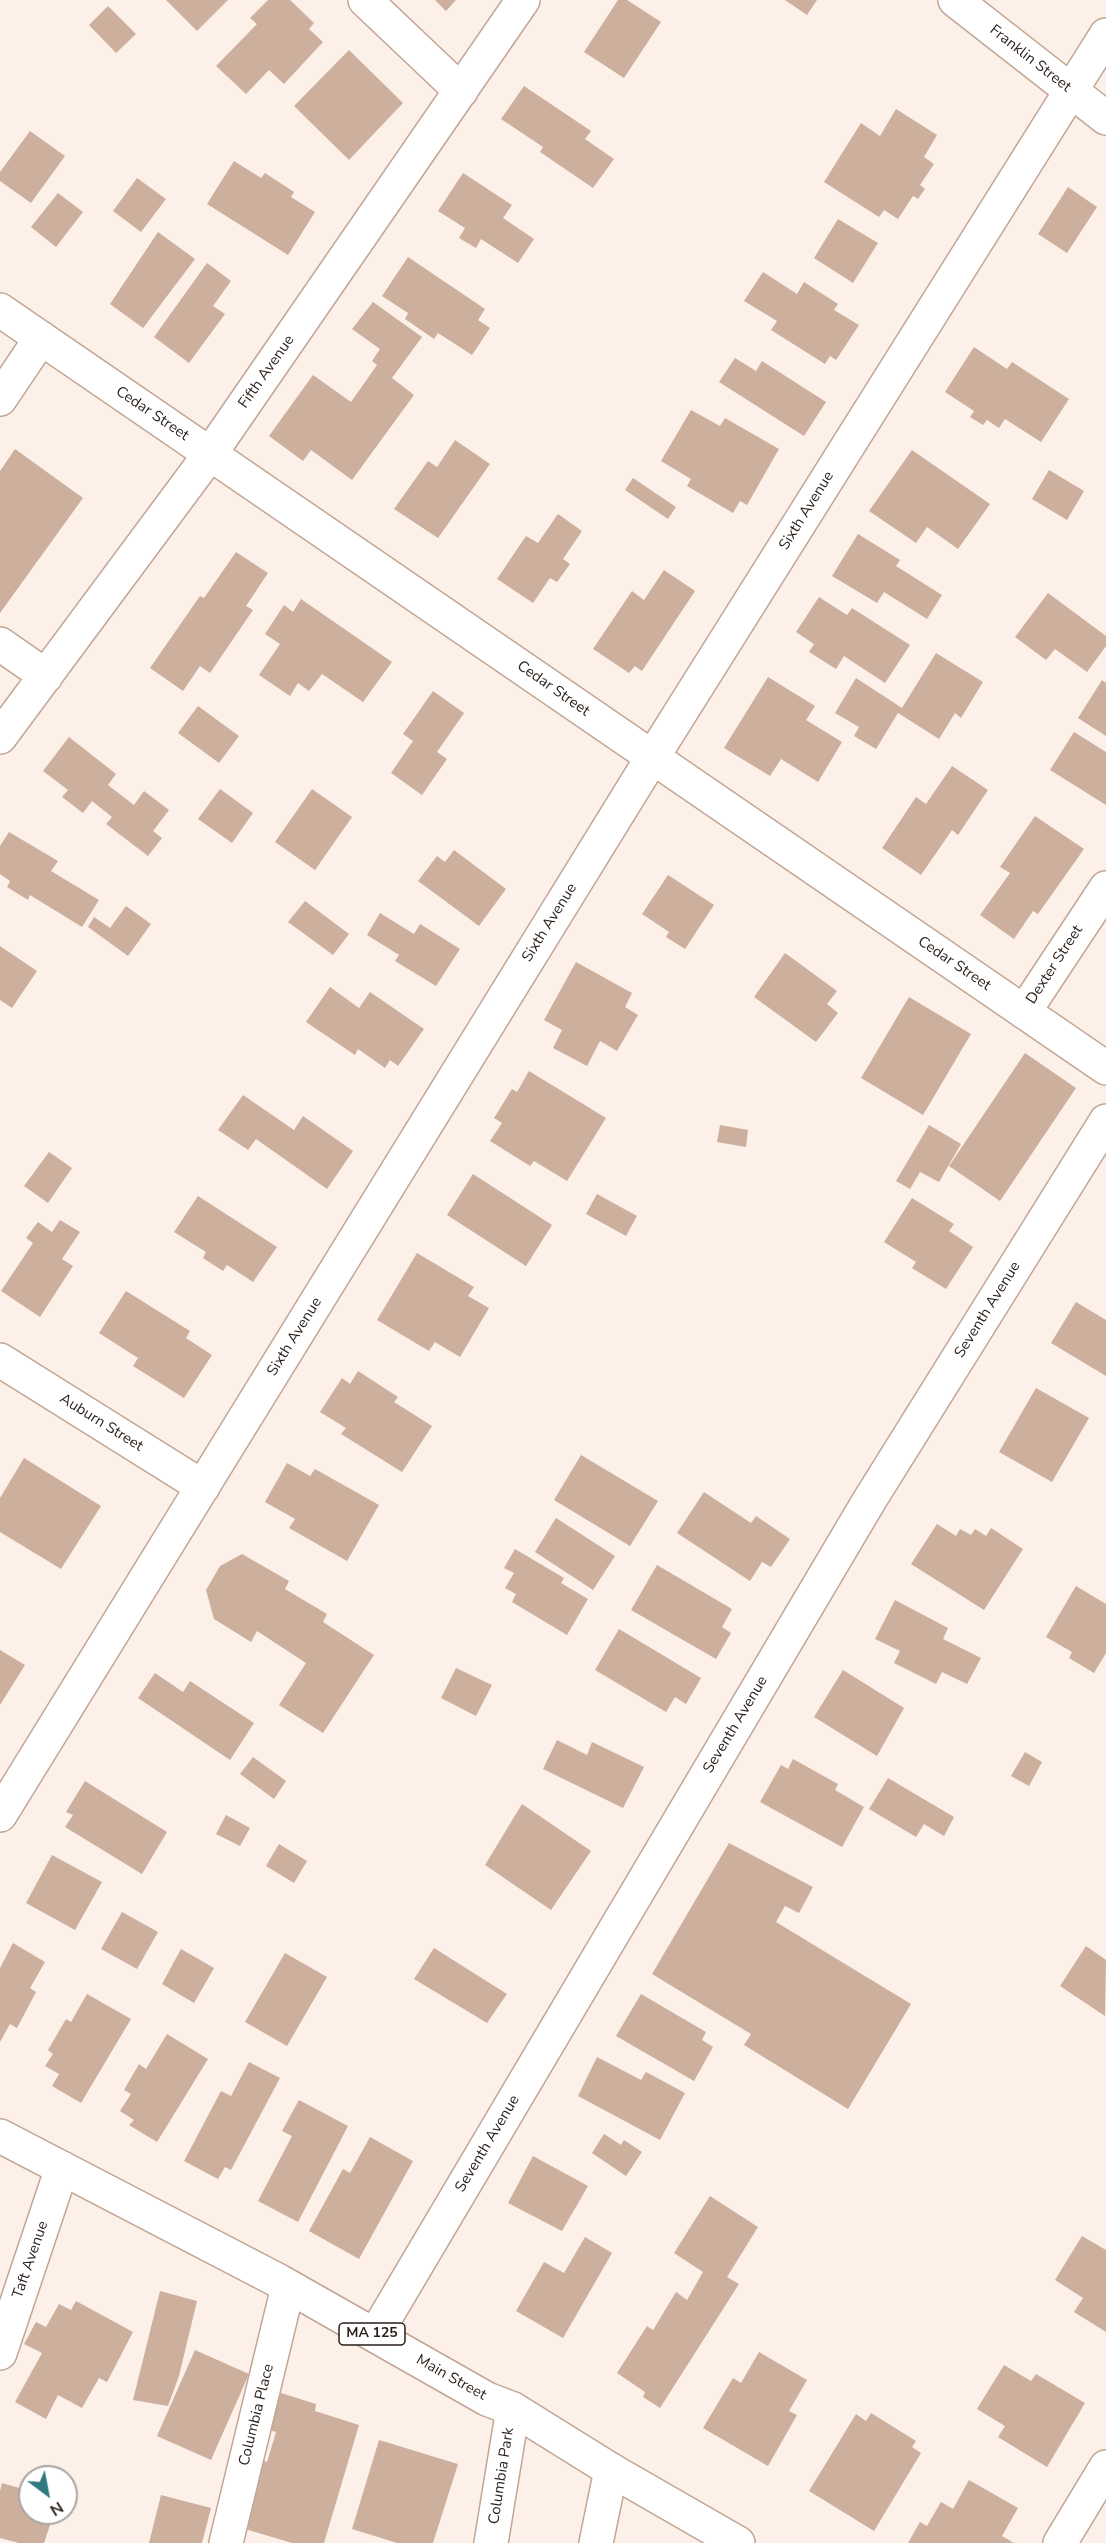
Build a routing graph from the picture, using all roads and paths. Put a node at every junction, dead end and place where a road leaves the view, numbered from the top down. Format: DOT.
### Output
graph roads {
  1 [pos="365,0"];
  2 [pos="523,0"];
  3 [pos="955,0"];
  4 [pos="1106,36"];
  5 [pos="461,91"];
  6 [pos="1071,92"];
  7 [pos="1106,118"];
  8 [pos="0,310"];
  9 [pos="41,338"];
  10 [pos="0,399"];
  11 [pos="210,454"];
  12 [pos="0,644"];
  13 [pos="46,676"];
  14 [pos="0,737"];
  15 [pos="652,758"];
  16 [pos="1106,888"];
  17 [pos="1024,1012"];
  18 [pos="1106,1068"];
  19 [pos="1106,1121"];
  20 [pos="0,1360"];
  21 [pos="203,1486"];
  22 [pos="0,1815"];
  23 [pos="0,2136"];
  24 [pos="63,2168"];
  25 [pos="288,2287"];
  26 [pos="375,2335"];
  27 [pos="0,2353"];
  28 [pos="513,2409"];
  29 [pos="1106,2467"];
  30 [pos="611,2470"];
  31 [pos="226,2543"];
  32 [pos="491,2543"];
  33 [pos="596,2543"];
  34 [pos="738,2543"];
  35 [pos="1060,2543"];
  1 -- 5 [label="street"];
  2 -- 5 [label="street, Fifth Avenue"];
  3 -- 6 [label="street, Franklin Street"];
  4 -- 6 [label="street, Sixth Avenue"];
  5 -- 11 [label="street, Fifth Avenue"];
  6 -- 7 [label="street, Franklin Street"];
  6 -- 15 [label="street, Sixth Avenue"];
  8 -- 9 [label="street, Cedar Street"];
  9 -- 10 [label="street"];
  9 -- 11 [label="street, Cedar Street"];
  11 -- 13 [label="street, Fifth Avenue"];
  11 -- 15 [label="street, Cedar Street"];
  12 -- 13 [label="street"];
  13 -- 14 [label="street, Fifth Avenue"];
  15 -- 17 [label="street, Cedar Street"];
  15 -- 21 [label="street, Sixth Avenue"];
  16 -- 17 [label="street, Dexter Street"];
  17 -- 18 [label="street, Cedar Street"];
  19 -- 26 [label="street, Seventh Avenue"];
  20 -- 21 [label="street, Auburn Street"];
  21 -- 22 [label="street, Sixth Avenue"];
  23 -- 24 [label="street, Main Street / MA 125"];
  24 -- 25 [label="street, Main Street / MA 125"];
  24 -- 27 [label="street, Taft Avenue"];
  25 -- 26 [label="street, Main Street / MA 125"];
  25 -- 31 [label="street, Columbia Place"];
  26 -- 28 [label="street, Main Street / MA 125"];
  28 -- 30 [label="street, Main Street / MA 125"];
  28 -- 32 [label="street, Columbia Park"];
  29 -- 35 [label="street"];
  30 -- 33 [label="street"];
  30 -- 34 [label="street, Main Street / MA 125"];
}
